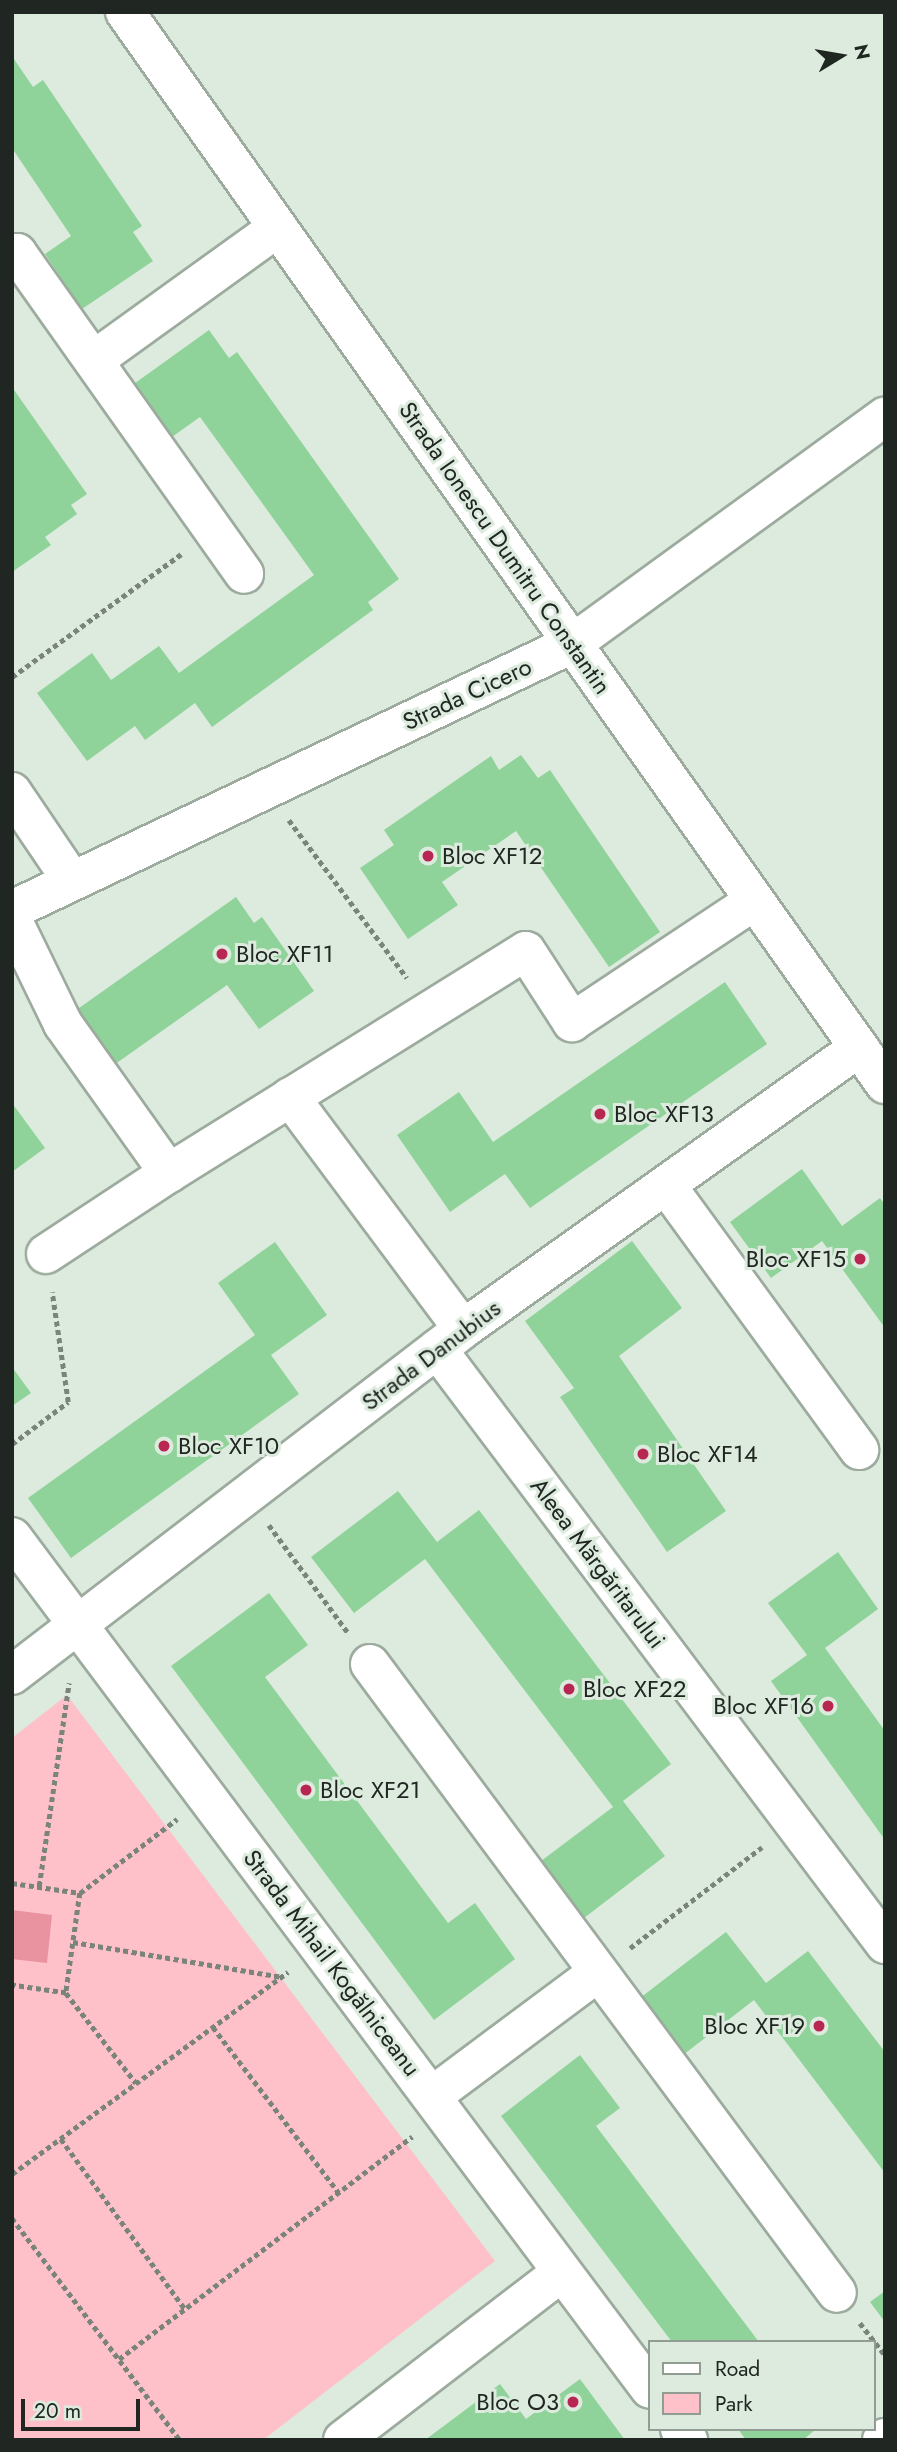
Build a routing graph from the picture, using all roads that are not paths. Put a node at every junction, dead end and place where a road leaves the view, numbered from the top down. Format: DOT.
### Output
graph roads {
  1 [pos="125,12"];
  2 [pos="277,228"];
  3 [pos="12,257"];
  4 [pos="94,360"];
  5 [pos="885,417"];
  6 [pos="244,573"];
  7 [pos="572,643"];
  8 [pos="12,792"];
  9 [pos="72,881"];
  10 [pos="754,901"];
  11 [pos="12,910"];
  12 [pos="12,919"];
  13 [pos="859,1048"];
  14 [pos="885,1084"];
  15 [pos="290,1097"];
  16 [pos="169,1173"];
  17 [pos="666,1185"];
  18 [pos="47,1254"];
  19 [pos="450,1339"];
  20 [pos="859,1450"];
  21 [pos="12,1537"];
  22 [pos="77,1626"];
  23 [pos="370,1664"];
  24 [pos="12,1675"];
  25 [pos="885,1944"];
  26 [pos="597,1973"];
  27 [pos="438,2105"];
  28 [pos="562,2272"];
  29 [pos="837,2293"];
  30 [pos="648,2386"];
  31 [pos="343,2440"];
  1 -- 2 [label="street, Strada Ionescu Dumitru Constantin"];
  2 -- 4 [label="street"];
  2 -- 7 [label="street, Strada Ionescu Dumitru Constantin"];
  3 -- 4 [label="street"];
  4 -- 6 [label="street"];
  5 -- 7 [label="street, Strada Cicero"];
  7 -- 9 [label="street, Strada Cicero"];
  7 -- 10 [label="street, Strada Ionescu Dumitru Constantin"];
  8 -- 9 [label="street"];
  9 -- 11 [label="street, Strada Cicero"];
  10 -- 13 [label="street, Strada Ionescu Dumitru Constantin"];
  10 -- 15 [label="street"];
  12 -- 16 [label="street"];
  13 -- 14 [label="street, Strada Ionescu Dumitru Constantin"];
  13 -- 17 [label="street, Strada Danubius"];
  15 -- 16 [label="street"];
  15 -- 19 [label="street, Aleea Mărgăritarului"];
  16 -- 18 [label="street"];
  17 -- 19 [label="street, Strada Danubius"];
  17 -- 20 [label="street"];
  19 -- 22 [label="street, Strada Danubius"];
  19 -- 25 [label="street, Aleea Mărgăritarului"];
  21 -- 22 [label="street, Strada Mihail Kogălniceanu"];
  22 -- 24 [label="street, Strada Danubius"];
  22 -- 27 [label="street, Strada Mihail Kogălniceanu"];
  23 -- 26 [label="street"];
  26 -- 27 [label="street"];
  26 -- 29 [label="street"];
  27 -- 28 [label="street, Strada Mihail Kogălniceanu"];
  28 -- 30 [label="street, Strada Mihail Kogălniceanu"];
  28 -- 31 [label="street"];
}
